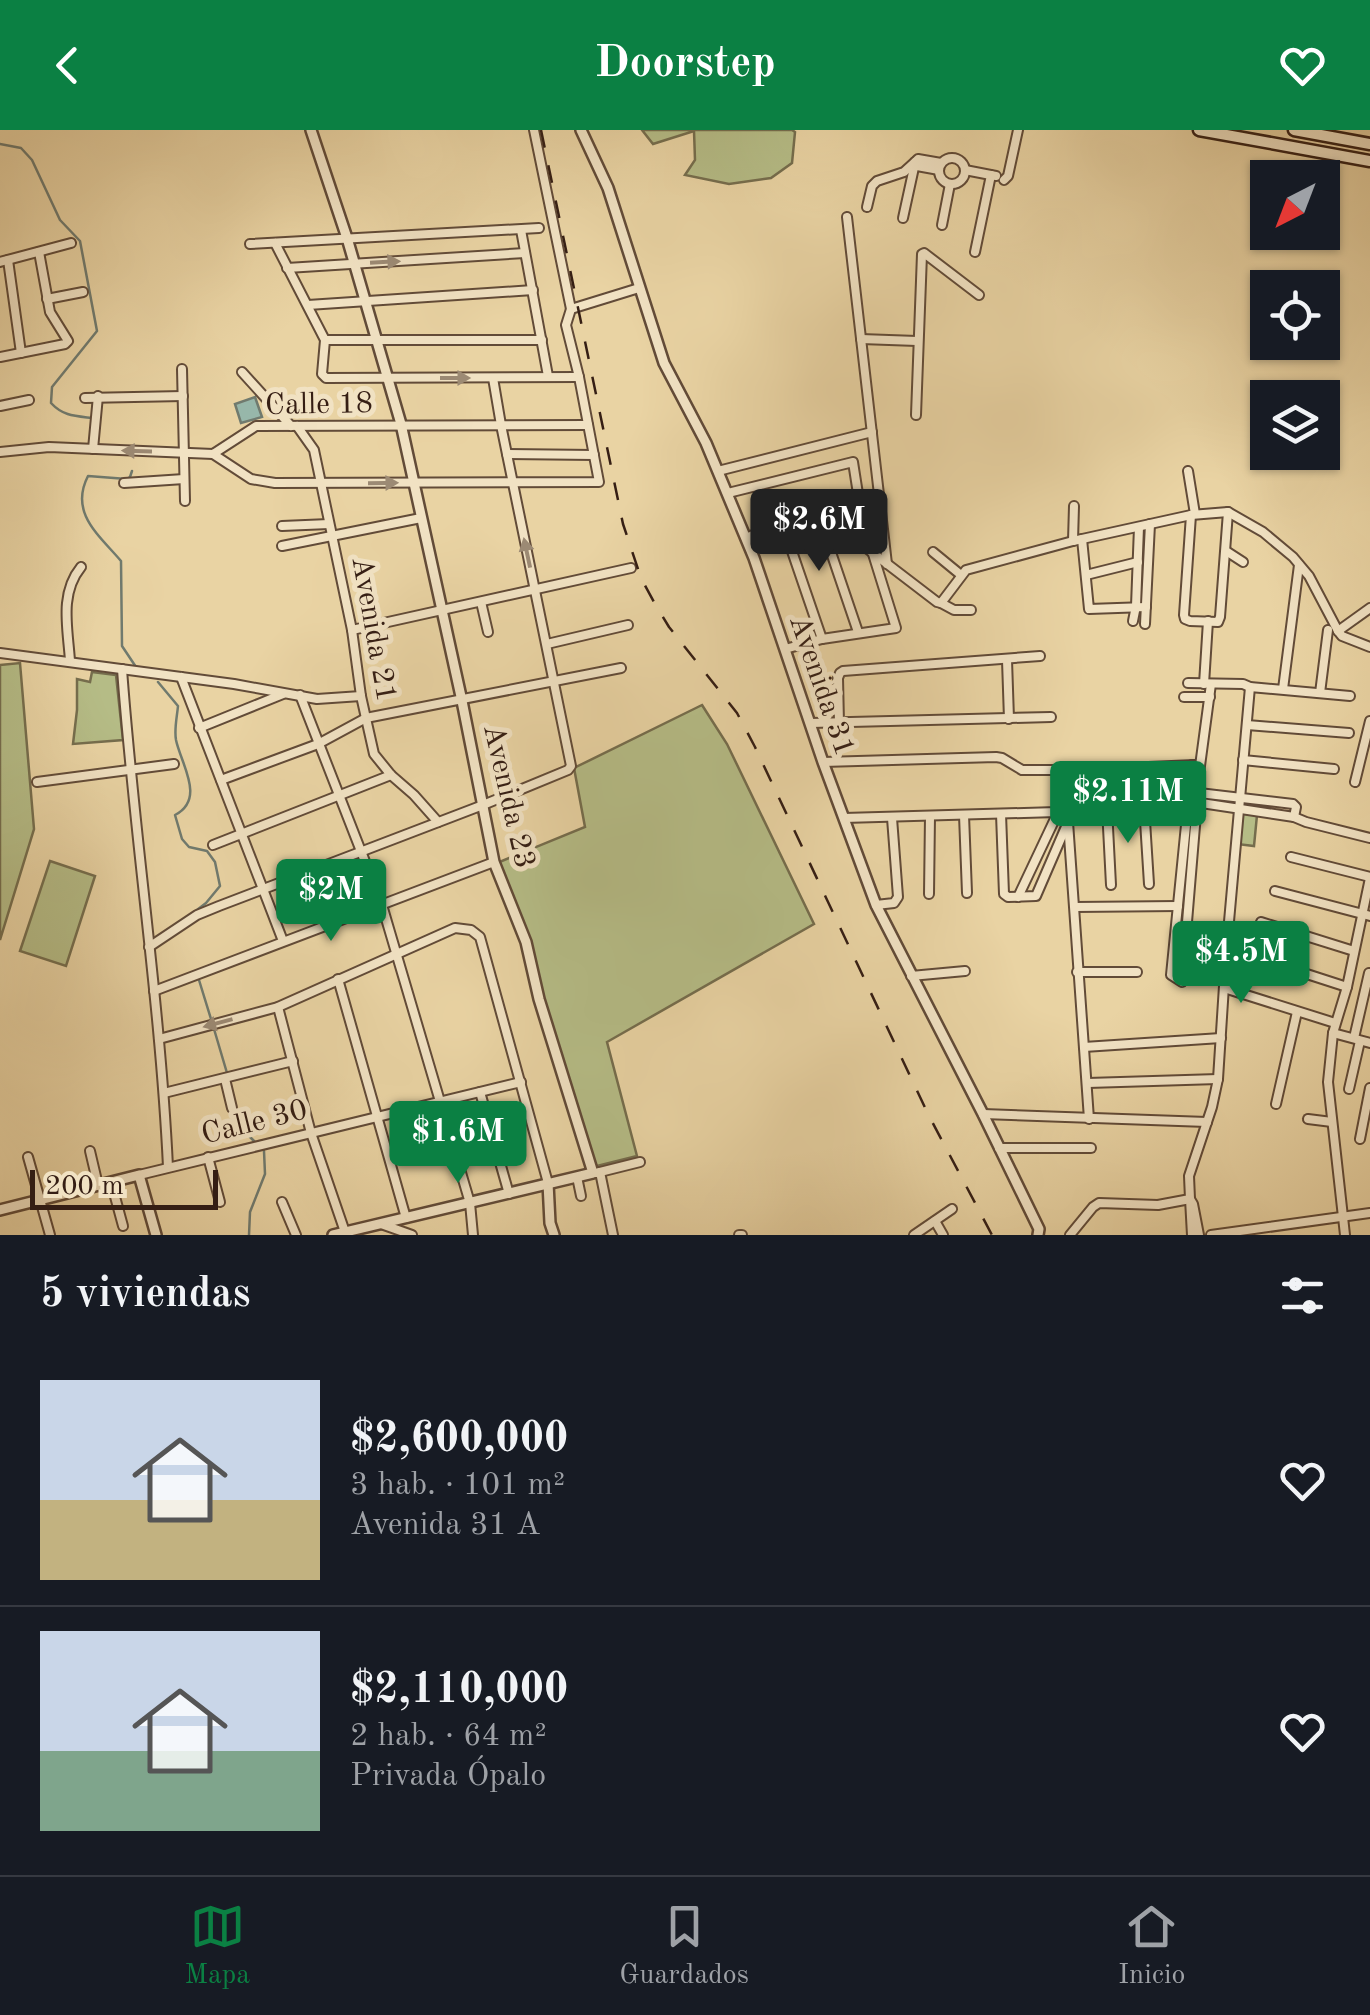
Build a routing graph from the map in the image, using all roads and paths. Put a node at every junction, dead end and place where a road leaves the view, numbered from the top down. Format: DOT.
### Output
graph roads {
  1 [pos="310,130"];
  2 [pos="534,130"];
  3 [pos="581,130"];
  4 [pos="1018,130"];
  5 [pos="1200,130"];
  6 [pos="1294,130"];
  7 [pos="1370,144"];
  8 [pos="1370,161"];
  9 [pos="915,162"];
  10 [pos="940,166"];
  11 [pos="965,172"];
  12 [pos="990,178"];
  13 [pos="950,184"];
  14 [pos="867,207"];
  15 [pos="847,217"];
  16 [pos="903,218"];
  17 [pos="942,225"];
  18 [pos="539,228"];
  19 [pos="520,230"];
  20 [pos="347,238"];
  21 [pos="71,243"];
  22 [pos="275,243"];
  23 [pos="250,244"];
  24 [pos="39,252"];
  25 [pos="975,252"];
  26 [pos="526,253"];
  27 [pos="4,261"];
  28 [pos="354,264"];
  29 [pos="287,268"];
  30 [pos="639,288"];
  31 [pos="532,290"];
  32 [pos="83,292"];
  33 [pos="979,294"];
  34 [pos="47,299"];
  35 [pos="366,301"];
  36 [pos="308,305"];
  37 [pos="571,309"];
  38 [pos="861,339"];
  39 [pos="325,340"];
  40 [pos="377,340"];
  41 [pos="542,340"];
  42 [pos="917,341"];
  43 [pos="22,353"];
  44 [pos="0,357"];
  45 [pos="182,369"];
  46 [pos="242,372"];
  47 [pos="548,376"];
  48 [pos="579,377"];
  49 [pos="388,378"];
  50 [pos="493,378"];
  51 [pos="98,396"];
  52 [pos="183,396"];
  53 [pos="85,398"];
  54 [pos="29,400"];
  55 [pos="0,406"];
  56 [pos="916,415"];
  57 [pos="401,424"];
  58 [pos="501,425"];
  59 [pos="588,425"];
  60 [pos="294,426"];
  61 [pos="872,432"];
  62 [pos="94,449"];
  63 [pos="0,452"];
  64 [pos="183,452"];
  65 [pos="213,454"];
  66 [pos="506,454"];
  67 [pos="594,454"];
  68 [pos="1188,470"];
  69 [pos="718,471"];
  70 [pos="184,479"];
  71 [pos="412,483"];
  72 [pos="513,483"];
  73 [pos="124,484"];
  74 [pos="321,484"];
  75 [pos="728,493"];
  76 [pos="185,502"];
  77 [pos="1074,506"];
  78 [pos="1228,512"];
  79 [pos="860,513"];
  80 [pos="818,514"];
  81 [pos="1193,515"];
  82 [pos="420,518"];
  83 [pos="782,522"];
  84 [pos="330,524"];
  85 [pos="1150,524"];
  86 [pos="282,526"];
  87 [pos="1139,527"];
  88 [pos="332,536"];
  89 [pos="746,538"];
  90 [pos="1078,540"];
  91 [pos="282,546"];
  92 [pos="1226,550"];
  93 [pos="873,552"];
  94 [pos="933,552"];
  95 [pos="1136,562"];
  96 [pos="1148,562"];
  97 [pos="1243,562"];
  98 [pos="887,564"];
  99 [pos="1299,564"];
  100 [pos="80,567"];
  101 [pos="631,568"];
  102 [pos="962,575"];
  103 [pos="1086,575"];
  104 [pos="535,591"];
  105 [pos="481,602"];
  106 [pos="941,602"];
  107 [pos="1136,606"];
  108 [pos="1146,607"];
  109 [pos="1370,608"];
  110 [pos="442,610"];
  111 [pos="971,610"];
  112 [pos="1133,622"];
  113 [pos="1208,622"];
  114 [pos="1145,624"];
  115 [pos="628,625"];
  116 [pos="352,630"];
  117 [pos="1333,631"];
  118 [pos="488,632"];
  119 [pos="858,632"];
  120 [pos="822,639"];
  121 [pos="546,644"];
  122 [pos="1370,647"];
  123 [pos="785,649"];
  124 [pos="0,651"];
  125 [pos="1040,656"];
  126 [pos="1007,660"];
  127 [pos="70,661"];
  128 [pos="621,668"];
  129 [pos="122,669"];
  130 [pos="180,677"];
  131 [pos="554,682"];
  132 [pos="1188,683"];
  133 [pos="1208,684"];
  134 [pos="1250,687"];
  135 [pos="1283,689"];
  136 [pos="285,693"];
  137 [pos="1320,693"];
  138 [pos="300,695"];
  139 [pos="360,696"];
  140 [pos="1350,696"];
  141 [pos="1184,697"];
  142 [pos="1210,697"];
  143 [pos="462,701"];
  144 [pos="1051,717"];
  145 [pos="366,718"];
  146 [pos="1009,718"];
  147 [pos="1370,721"];
  148 [pos="839,722"];
  149 [pos="811,724"];
  150 [pos="1246,724"];
  151 [pos="200,728"];
  152 [pos="1349,733"];
  153 [pos="318,744"];
  154 [pos="1243,760"];
  155 [pos="823,762"];
  156 [pos="174,764"];
  157 [pos="1196,765"];
  158 [pos="1096,769"];
  159 [pos="1334,769"];
  160 [pos="1078,770"];
  161 [pos="130,771"];
  162 [pos="390,776"];
  163 [pos="221,780"];
  164 [pos="36,782"];
  165 [pos="1354,782"];
  166 [pos="339,797"];
  167 [pos="1240,798"];
  168 [pos="1195,799"];
  169 [pos="483,805"];
  170 [pos="1144,805"];
  171 [pos="1107,808"];
  172 [pos="1238,809"];
  173 [pos="1074,811"];
  174 [pos="1057,812"];
  175 [pos="1001,814"];
  176 [pos="964,815"];
  177 [pos="930,816"];
  178 [pos="1294,817"];
  179 [pos="844,818"];
  180 [pos="892,818"];
  181 [pos="438,822"];
  182 [pos="1068,822"];
  183 [pos="240,834"];
  184 [pos="1370,838"];
  185 [pos="213,844"];
  186 [pos="363,852"];
  187 [pos="1290,857"];
  188 [pos="494,862"];
  189 [pos="1370,877"];
  190 [pos="1149,884"];
  191 [pos="1111,885"];
  192 [pos="263,889"];
  193 [pos="1275,891"];
  194 [pos="967,893"];
  195 [pos="929,894"];
  196 [pos="1018,897"];
  197 [pos="382,905"];
  198 [pos="876,905"];
  199 [pos="1178,906"];
  200 [pos="1076,907"];
  201 [pos="1366,914"];
  202 [pos="1261,922"];
  203 [pos="283,941"];
  204 [pos="149,947"];
  205 [pos="1354,951"];
  206 [pos="398,953"];
  207 [pos="1248,955"];
  208 [pos="965,971"];
  209 [pos="1077,972"];
  210 [pos="1137,972"];
  211 [pos="1369,973"];
  212 [pos="911,976"];
  213 [pos="338,980"];
  214 [pos="1346,987"];
  215 [pos="1224,988"];
  216 [pos="154,991"];
  217 [pos="278,1007"];
  218 [pos="1297,1012"];
  219 [pos="1334,1028"];
  220 [pos="158,1038"];
  221 [pos="1221,1038"];
  222 [pos="1362,1040"];
  223 [pos="1084,1047"];
  224 [pos="293,1061"];
  225 [pos="225,1079"];
  226 [pos="1218,1080"];
  227 [pos="521,1082"];
  228 [pos="1088,1083"];
  229 [pos="1370,1088"];
  230 [pos="1349,1089"];
  231 [pos="480,1092"];
  232 [pos="164,1093"];
  233 [pos="441,1102"];
  234 [pos="1276,1104"];
  235 [pos="232,1108"];
  236 [pos="983,1114"];
  237 [pos="377,1116"];
  238 [pos="1089,1119"];
  239 [pos="1308,1119"];
  240 [pos="1207,1122"];
  241 [pos="1332,1122"];
  242 [pos="311,1133"];
  243 [pos="1360,1139"];
  244 [pos="1000,1148"];
  245 [pos="1091,1148"];
  246 [pos="90,1151"];
  247 [pos="28,1157"];
  248 [pos="208,1157"];
  249 [pos="640,1162"];
  250 [pos="168,1167"];
  251 [pos="596,1172"];
  252 [pos="140,1175"];
  253 [pos="577,1177"];
  254 [pos="111,1182"];
  255 [pos="548,1184"];
  256 [pos="98,1185"];
  257 [pos="510,1194"];
  258 [pos="581,1196"];
  259 [pos="40,1199"];
  260 [pos="1190,1199"];
  261 [pos="220,1202"];
  262 [pos="282,1202"];
  263 [pos="470,1204"];
  264 [pos="952,1209"];
  265 [pos="0,1210"];
  266 [pos="1370,1213"];
  267 [pos="406,1218"];
  268 [pos="1344,1218"];
  269 [pos="381,1224"];
  270 [pos="931,1224"];
  271 [pos="123,1226"];
  272 [pos="344,1232"];
  273 [pos="50,1235"];
  274 [pos="156,1235"];
  275 [pos="296,1235"];
  276 [pos="333,1235"];
  277 [pos="412,1235"];
  278 [pos="474,1235"];
  279 [pos="554,1235"];
  280 [pos="613,1235"];
  281 [pos="914,1235"];
  282 [pos="933,1235"];
  283 [pos="943,1235"];
  284 [pos="1038,1235"];
  285 [pos="1070,1235"];
  286 [pos="1192,1235"];
  287 [pos="1199,1235"];
  288 [pos="1210,1235"];
  289 [pos="1345,1235"];
  1 -- 20 [label="street"];
  2 -- 37 [label="street"];
  3 -- 30 [label="street, Avenida 31"];
  4 -- 12 [label="street"];
  5 -- 8 [label="main road"];
  6 -- 7 [label="main road"];
  9 -- 10 [label="street"];
  9 -- 14 [label="street"];
  9 -- 16 [label="street"];
  10 -- 11 [label="street"];
  10 -- 13 [label="street"];
  11 -- 12 [label="street"];
  11 -- 13 [label="street"];
  12 -- 25 [label="street"];
  13 -- 17 [label="street"];
  15 -- 38 [label="street"];
  18 -- 19 [label="street"];
  19 -- 20 [label="street"];
  19 -- 26 [label="street"];
  20 -- 22 [label="street"];
  20 -- 28 [label="street"];
  21 -- 24 [label="street"];
  22 -- 23 [label="street"];
  22 -- 29 [label="street"];
  24 -- 27 [label="street"];
  24 -- 34 [label="street"];
  28 -- 26 [label="street, one-way"];
  26 -- 31 [label="street"];
  27 -- 43 [label="street"];
  28 -- 29 [label="street"];
  28 -- 35 [label="street"];
  29 -- 36 [label="street"];
  30 -- 37 [label="street"];
  30 -- 69 [label="street, Avenida 31"];
  31 -- 35 [label="street"];
  31 -- 41 [label="street"];
  32 -- 34 [label="street"];
  33 -- 42 [label="street"];
  34 -- 43 [label="street"];
  35 -- 36 [label="street"];
  35 -- 40 [label="street"];
  36 -- 39 [label="street"];
  37 -- 48 [label="street"];
  38 -- 42 [label="street"];
  38 -- 61 [label="street"];
  39 -- 40 [label="street"];
  39 -- 49 [label="street"];
  40 -- 41 [label="street"];
  40 -- 49 [label="street"];
  41 -- 47 [label="street"];
  42 -- 56 [label="street"];
  43 -- 44 [label="street"];
  45 -- 52 [label="street"];
  46 -- 60 [label="street, Avenida 21"];
  47 -- 48 [label="street"];
  47 -- 50 [label="street"];
  48 -- 59 [label="street"];
  49 -- 50 [label="street, one-way"];
  49 -- 57 [label="street"];
  50 -- 58 [label="street"];
  51 -- 52 [label="street"];
  51 -- 53 [label="street"];
  51 -- 62 [label="street"];
  52 -- 64 [label="street"];
  54 -- 55 [label="street"];
  57 -- 58 [label="street, Calle 18"];
  57 -- 60 [label="street, Calle 18"];
  57 -- 71 [label="street, Avenida 23"];
  58 -- 59 [label="street, Calle 18"];
  58 -- 66 [label="street"];
  59 -- 67 [label="street"];
  60 -- 65 [label="street, Calle 18"];
  60 -- 74 [label="street, Avenida 21"];
  61 -- 69 [label="street"];
  61 -- 98 [label="street"];
  62 -- 63 [label="street"];
  64 -- 62 [label="street, one-way"];
  64 -- 65 [label="street"];
  64 -- 70 [label="street"];
  65 -- 74 [label="street"];
  66 -- 67 [label="street"];
  66 -- 72 [label="street"];
  67 -- 72 [label="street"];
  68 -- 81 [label="street"];
  69 -- 75 [label="street, Avenida 31"];
  70 -- 73 [label="street"];
  70 -- 76 [label="street"];
  71 -- 72 [label="street"];
  74 -- 71 [label="street, one-way"];
  71 -- 82 [label="street, Avenida 23"];
  104 -- 72 [label="street, one-way"];
  74 -- 84 [label="street, Avenida 21"];
  75 -- 79 [label="street"];
  75 -- 89 [label="street, Avenida 31"];
  77 -- 90 [label="street"];
  78 -- 81 [label="street"];
  78 -- 92 [label="street"];
  78 -- 99 [label="street"];
  80 -- 83 [label="street"];
  80 -- 93 [label="street"];
  80 -- 119 [label="street"];
  81 -- 85 [label="street"];
  81 -- 113 [label="street"];
  82 -- 88 [label="street"];
  82 -- 110 [label="street, Avenida 23"];
  83 -- 89 [label="street"];
  83 -- 120 [label="street"];
  84 -- 86 [label="street"];
  84 -- 88 [label="street, Avenida 21"];
  85 -- 87 [label="street"];
  85 -- 96 [label="street"];
  87 -- 90 [label="street"];
  87 -- 95 [label="street"];
  88 -- 91 [label="street"];
  88 -- 116 [label="street, Avenida 21"];
  89 -- 123 [label="street, Avenida 31"];
  90 -- 102 [label="street"];
  90 -- 103 [label="street"];
  92 -- 97 [label="street"];
  92 -- 113 [label="street"];
  93 -- 98 [label="street"];
  93 -- 119 [label="street"];
  94 -- 102 [label="street"];
  95 -- 96 [label="street"];
  95 -- 103 [label="street"];
  95 -- 107 [label="street"];
  96 -- 108 [label="street"];
  98 -- 106 [label="street"];
  99 -- 117 [label="street"];
  99 -- 135 [label="street"];
  100 -- 127 [label="street"];
  101 -- 104 [label="street"];
  102 -- 106 [label="street"];
  103 -- 107 [label="street"];
  104 -- 105 [label="street"];
  104 -- 121 [label="street"];
  105 -- 110 [label="street"];
  105 -- 118 [label="street"];
  106 -- 111 [label="street"];
  107 -- 108 [label="street"];
  107 -- 112 [label="street"];
  108 -- 114 [label="street"];
  109 -- 117 [label="street"];
  110 -- 116 [label="street"];
  110 -- 143 [label="street, Avenida 23"];
  113 -- 133 [label="street"];
  115 -- 121 [label="street"];
  116 -- 139 [label="street, Avenida 21"];
  117 -- 122 [label="street"];
  117 -- 137 [label="street"];
  119 -- 120 [label="street"];
  120 -- 123 [label="street"];
  121 -- 131 [label="street"];
  123 -- 149 [label="street, Avenida 31"];
  124 -- 127 [label="street"];
  125 -- 126 [label="street"];
  126 -- 146 [label="street"];
  126 -- 148 [label="street"];
  127 -- 129 [label="street"];
  128 -- 131 [label="street"];
  129 -- 130 [label="street"];
  129 -- 161 [label="street"];
  130 -- 136 [label="street"];
  130 -- 151 [label="street"];
  131 -- 143 [label="street"];
  131 -- 169 [label="street"];
  132 -- 133 [label="street"];
  133 -- 134 [label="street"];
  133 -- 142 [label="street"];
  134 -- 135 [label="street"];
  134 -- 150 [label="street"];
  135 -- 137 [label="street"];
  136 -- 138 [label="street"];
  136 -- 151 [label="street"];
  137 -- 140 [label="street"];
  138 -- 139 [label="street"];
  138 -- 153 [label="street"];
  139 -- 145 [label="street, Avenida 21"];
  141 -- 142 [label="street"];
  142 -- 157 [label="street"];
  143 -- 145 [label="street"];
  143 -- 169 [label="street, Avenida 23"];
  144 -- 146 [label="street"];
  145 -- 153 [label="street"];
  145 -- 162 [label="street, Avenida 21"];
  146 -- 148 [label="street"];
  147 -- 165 [label="street"];
  148 -- 149 [label="street"];
  149 -- 155 [label="street, Avenida 31"];
  150 -- 152 [label="street"];
  150 -- 154 [label="street"];
  151 -- 163 [label="street"];
  153 -- 163 [label="street"];
  153 -- 166 [label="street"];
  154 -- 159 [label="street"];
  154 -- 167 [label="street"];
  155 -- 160 [label="street"];
  155 -- 179 [label="street, Avenida 31"];
  156 -- 161 [label="street"];
  157 -- 158 [label="street"];
  157 -- 168 [label="street"];
  158 -- 160 [label="street"];
  158 -- 173 [label="street"];
  160 -- 174 [label="street"];
  161 -- 164 [label="street"];
  161 -- 204 [label="street"];
  162 -- 166 [label="street"];
  162 -- 181 [label="street, Avenida 21"];
  163 -- 183 [label="street"];
  166 -- 183 [label="street"];
  166 -- 186 [label="street"];
  167 -- 168 [label="street"];
  167 -- 172 [label="street"];
  167 -- 178 [label="street"];
  168 -- 170 [label="street"];
  168 -- 172 [label="street"];
  168 -- 199 [label="street"];
  168 -- 199 [label="street"];
  169 -- 181 [label="street"];
  169 -- 188 [label="street, Avenida 23"];
  170 -- 171 [label="street"];
  170 -- 190 [label="street"];
  171 -- 173 [label="street"];
  171 -- 191 [label="street"];
  172 -- 178 [label="street"];
  172 -- 215 [label="street"];
  173 -- 174 [label="street"];
  173 -- 182 [label="street"];
  174 -- 175 [label="street"];
  174 -- 196 [label="street"];
  175 -- 176 [label="street"];
  175 -- 196 [label="street"];
  176 -- 177 [label="street"];
  176 -- 194 [label="street"];
  177 -- 180 [label="street"];
  177 -- 195 [label="street"];
  178 -- 184 [label="street"];
  179 -- 180 [label="street"];
  179 -- 198 [label="street, Avenida 31"];
  180 -- 198 [label="street"];
  181 -- 186 [label="street"];
  182 -- 196 [label="street"];
  182 -- 200 [label="street"];
  183 -- 185 [label="street"];
  183 -- 192 [label="street"];
  186 -- 192 [label="street"];
  186 -- 197 [label="street"];
  187 -- 189 [label="street"];
  188 -- 197 [label="street"];
  188 -- 251 [label="street, Avenida 23"];
  189 -- 201 [label="street"];
  192 -- 203 [label="street"];
  192 -- 204 [label="street"];
  193 -- 201 [label="street"];
  197 -- 203 [label="street"];
  197 -- 206 [label="street"];
  198 -- 212 [label="street, Avenida 31"];
  199 -- 200 [label="street"];
  200 -- 209 [label="street"];
  201 -- 205 [label="street"];
  202 -- 205 [label="street"];
  203 -- 216 [label="street"];
  204 -- 216 [label="street"];
  205 -- 214 [label="street"];
  206 -- 213 [label="street"];
  206 -- 227 [label="street"];
  206 -- 233 [label="street"];
  207 -- 214 [label="street"];
  208 -- 212 [label="street"];
  209 -- 210 [label="street"];
  209 -- 223 [label="street"];
  211 -- 222 [label="street"];
  212 -- 236 [label="street, Avenida 31"];
  213 -- 217 [label="street"];
  213 -- 237 [label="street"];
  214 -- 219 [label="street"];
  215 -- 218 [label="street"];
  215 -- 221 [label="street"];
  216 -- 220 [label="street"];
  217 -- 220 [label="street, one-way"];
  217 -- 224 [label="street"];
  218 -- 219 [label="street"];
  218 -- 234 [label="street"];
  219 -- 222 [label="street"];
  219 -- 241 [label="street"];
  220 -- 232 [label="street"];
  221 -- 223 [label="street"];
  221 -- 226 [label="street"];
  222 -- 230 [label="street"];
  223 -- 228 [label="street"];
  224 -- 225 [label="street"];
  224 -- 242 [label="street"];
  225 -- 232 [label="street"];
  225 -- 235 [label="street"];
  226 -- 228 [label="street"];
  226 -- 240 [label="street"];
  227 -- 231 [label="street, Calle 30"];
  227 -- 255 [label="street"];
  228 -- 238 [label="street"];
  229 -- 243 [label="street"];
  231 -- 233 [label="street, Calle 30"];
  231 -- 257 [label="street"];
  232 -- 250 [label="street"];
  233 -- 237 [label="street, Calle 30"];
  233 -- 263 [label="street"];
  236 -- 238 [label="street"];
  236 -- 244 [label="street, Avenida 31"];
  237 -- 242 [label="street, Calle 30"];
  237 -- 267 [label="street"];
  238 -- 240 [label="street"];
  239 -- 241 [label="street"];
  240 -- 260 [label="street"];
  241 -- 268 [label="street"];
  242 -- 248 [label="street, Calle 30"];
  242 -- 272 [label="street"];
  244 -- 245 [label="street"];
  244 -- 284 [label="street, Avenida 31"];
  246 -- 256 [label="street"];
  247 -- 259 [label="street"];
  248 -- 250 [label="street, Calle 30"];
  248 -- 261 [label="street"];
  249 -- 251 [label="street"];
  250 -- 252 [label="street, Calle 30"];
  251 -- 253 [label="street"];
  251 -- 280 [label="street"];
  252 -- 254 [label="street, Calle 30"];
  252 -- 274 [label="street"];
  253 -- 255 [label="street"];
  253 -- 258 [label="street"];
  254 -- 256 [label="street, Calle 30"];
  254 -- 271 [label="street"];
  255 -- 257 [label="street"];
  255 -- 279 [label="street"];
  256 -- 259 [label="street, Calle 30"];
  257 -- 263 [label="street"];
  259 -- 265 [label="street, Calle 30"];
  259 -- 273 [label="street"];
  260 -- 285 [label="street"];
  260 -- 286 [label="street"];
  260 -- 287 [label="street"];
  262 -- 275 [label="street"];
  263 -- 267 [label="street"];
  263 -- 278 [label="street"];
  264 -- 270 [label="street"];
  266 -- 268 [label="street"];
  267 -- 269 [label="street"];
  268 -- 288 [label="street"];
  268 -- 289 [label="street"];
  269 -- 272 [label="street"];
  269 -- 277 [label="street"];
  270 -- 281 [label="street"];
  270 -- 282 [label="street"];
  270 -- 283 [label="street"];
  272 -- 276 [label="street"];
}
